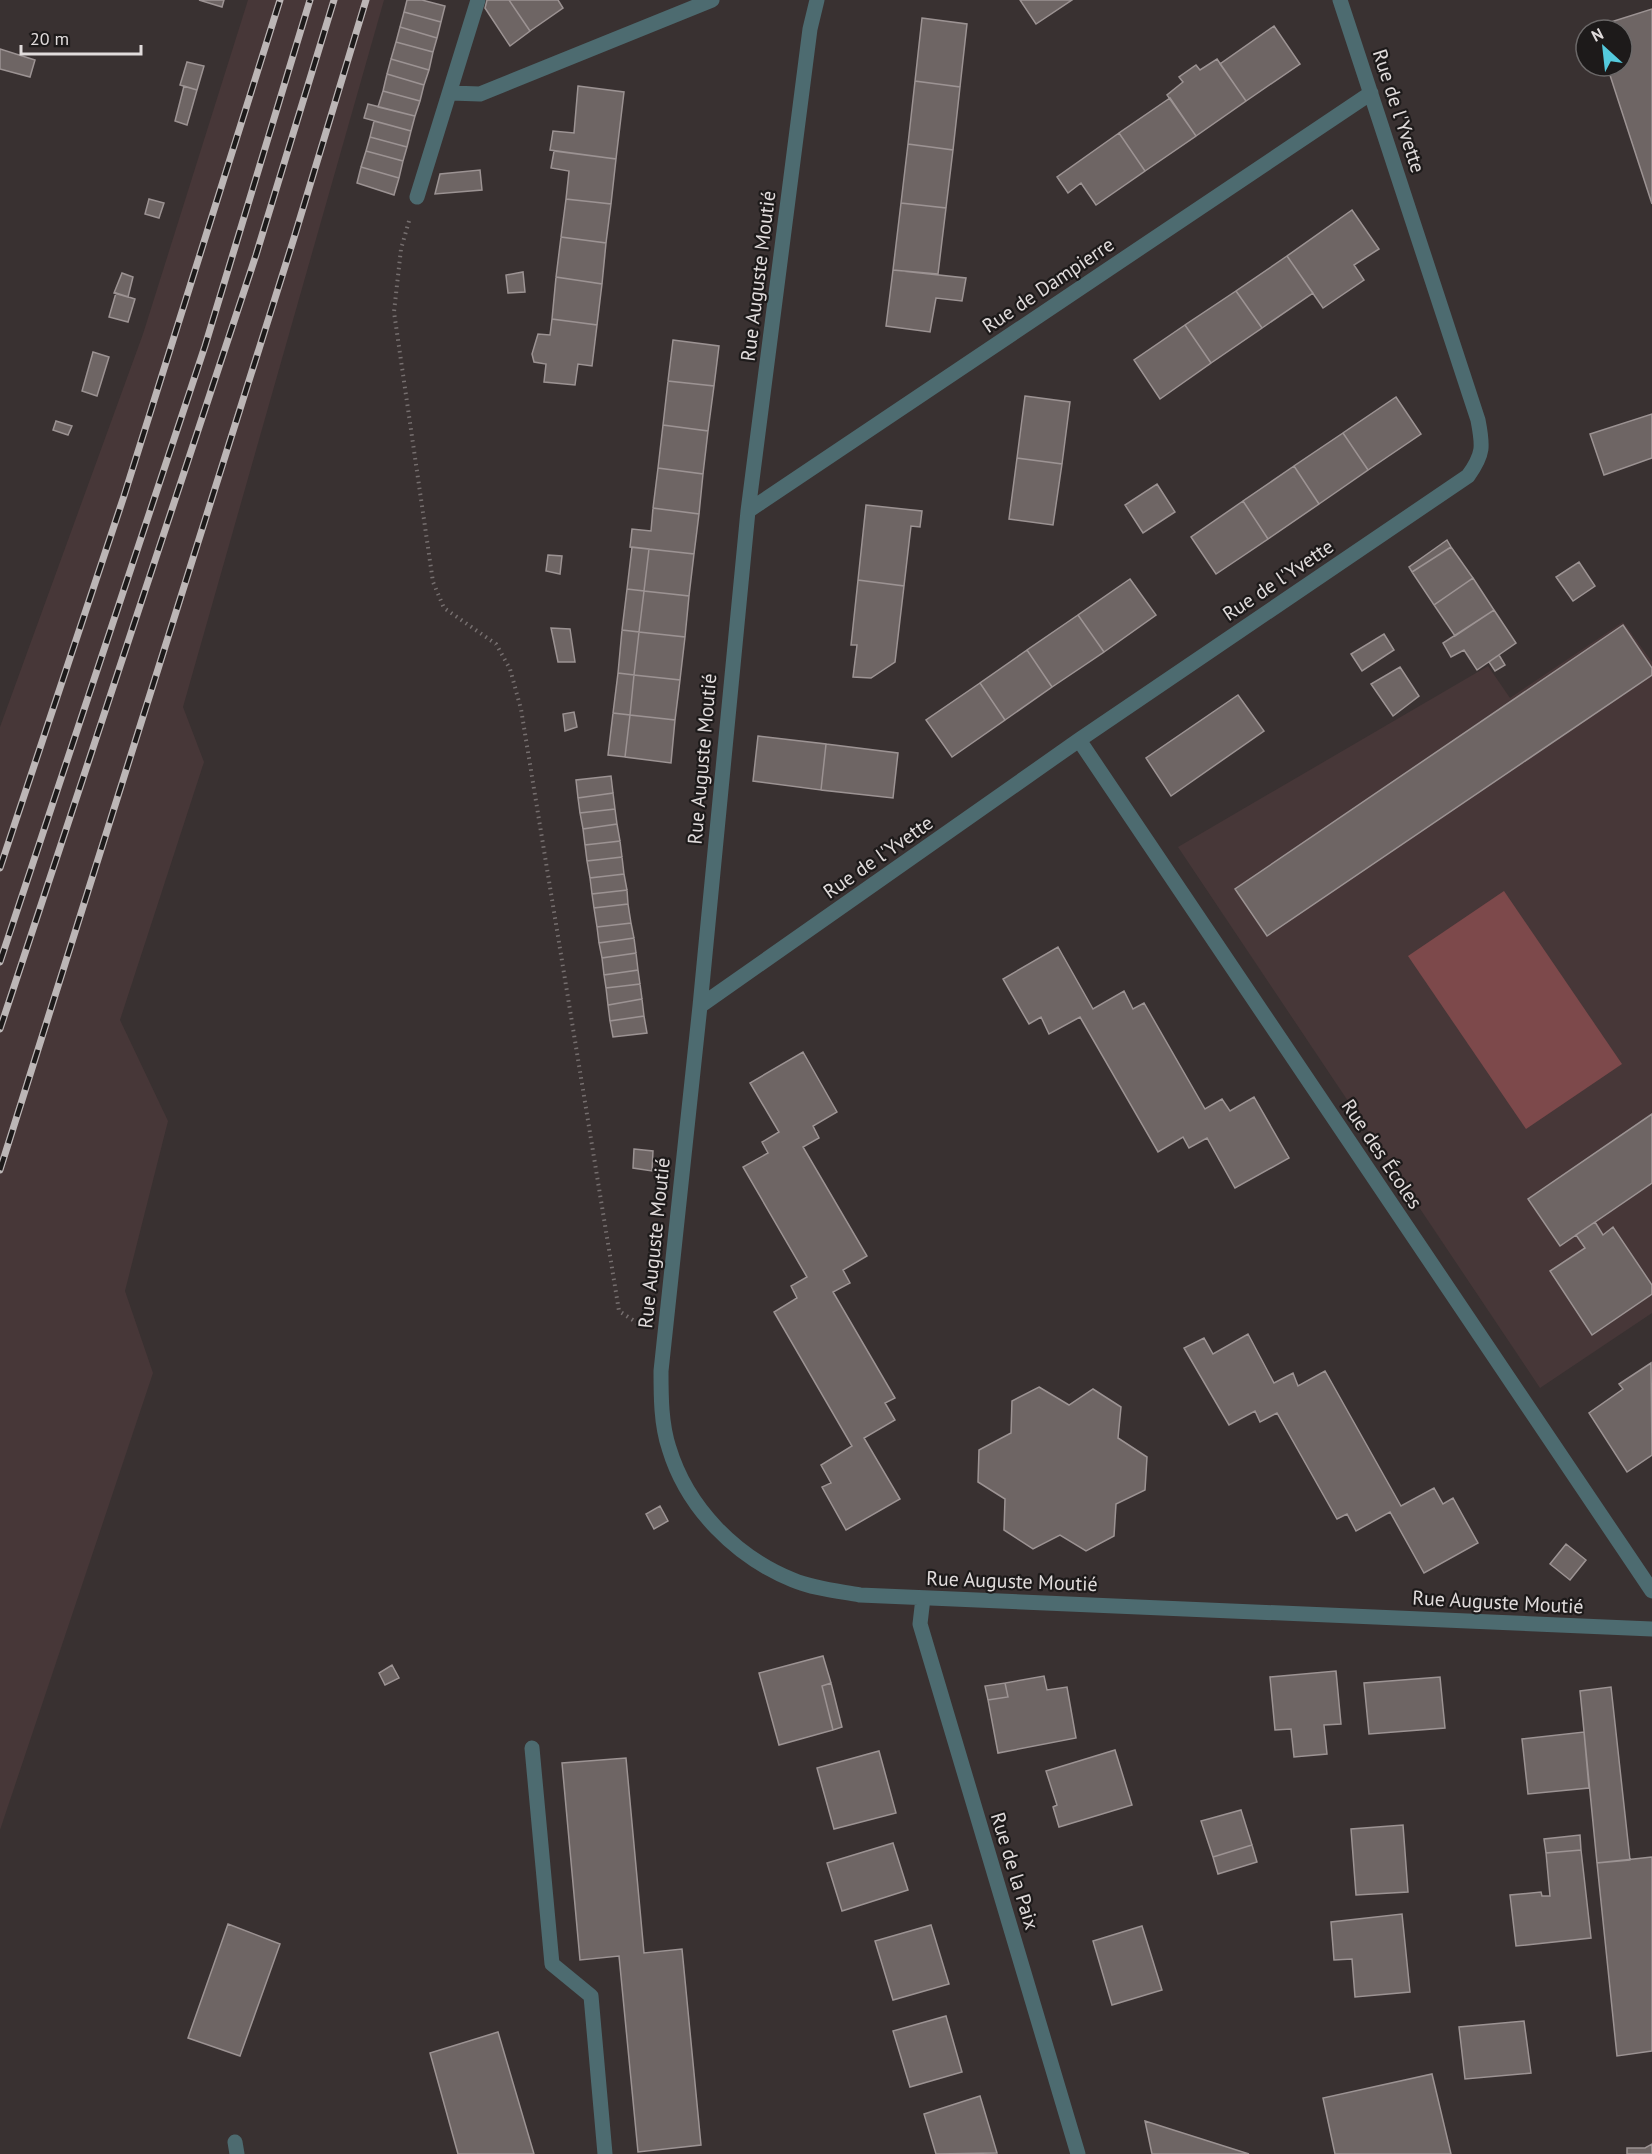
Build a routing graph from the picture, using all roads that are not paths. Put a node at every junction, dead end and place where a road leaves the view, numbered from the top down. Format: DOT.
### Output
graph roads {
  1 [pos="477,0"];
  2 [pos="712,0"];
  3 [pos="817,0"];
  4 [pos="1340,0"];
  5 [pos="451,93"];
  6 [pos="1371,93"];
  7 [pos="417,197"];
  8 [pos="748,511"];
  9 [pos="1079,740"];
  10 [pos="700,1006"];
  11 [pos="1652,1591"];
  12 [pos="923,1598"];
  13 [pos="1652,1629"];
  14 [pos="532,1748"];
  15 [pos="605,2154"];
  16 [pos="1078,2154"];
  1 -- 5 [label="street"];
  2 -- 5 [label="street"];
  3 -- 8 [label="street, Rue Auguste Moutié"];
  4 -- 6 [label="street, Rue de l'Yvette"];
  5 -- 7 [label="street"];
  6 -- 8 [label="street, Rue de Dampierre"];
  6 -- 9 [label="street, Rue de l'Yvette"];
  8 -- 10 [label="street, Rue Auguste Moutié"];
  9 -- 10 [label="street, Rue de l'Yvette"];
  9 -- 11 [label="street, Rue des Écoles"];
  10 -- 12 [label="street, Rue Auguste Moutié"];
  12 -- 13 [label="street, Rue Auguste Moutié"];
  12 -- 16 [label="street, Rue de la Paix"];
  14 -- 15 [label="street"];
}
